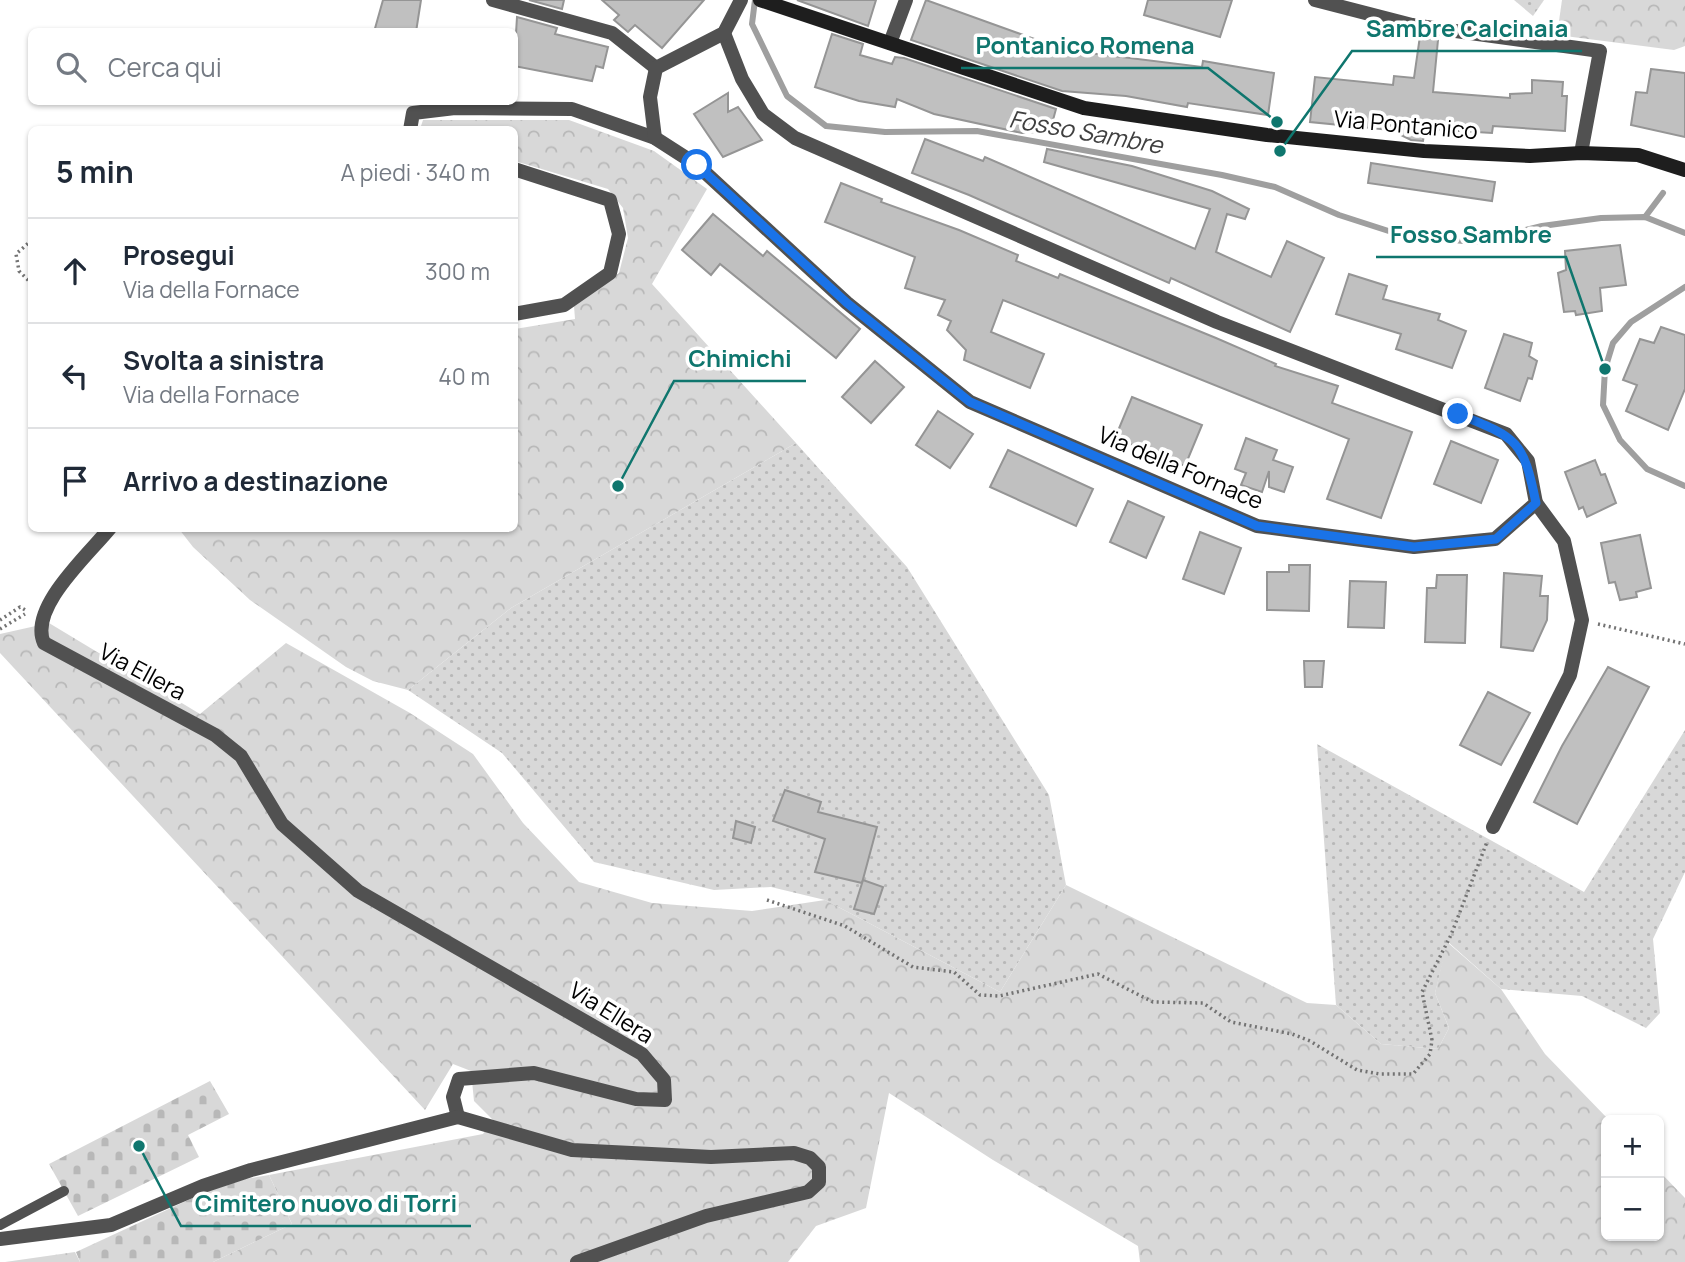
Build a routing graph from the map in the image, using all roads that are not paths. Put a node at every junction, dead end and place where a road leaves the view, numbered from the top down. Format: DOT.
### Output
graph roads {
  1 [pos="494,0"];
  2 [pos="741,0"];
  3 [pos="760,0"];
  4 [pos="906,0"];
  5 [pos="1315,0"];
  6 [pos="724,33"];
  7 [pos="890,43"];
  8 [pos="656,68"];
  9 [pos="411,126"];
  10 [pos="655,138"];
  11 [pos="1581,153"];
  12 [pos="518,170"];
  13 [pos="1685,170"];
  14 [pos="518,313"];
  15 [pos="1536,503"];
  16 [pos="107,532"];
  17 [pos="1493,827"];
  18 [pos="458,1117"];
  19 [pos="64,1191"];
  20 [pos="0,1225"];
  21 [pos="0,1239"];
  22 [pos="577,1262"];
  1 -- 8 [label="street"];
  2 -- 6 [label="street"];
  3 -- 7 [label="street, Via Pontanico"];
  4 -- 7 [label="street"];
  5 -- 11 [label="street"];
  6 -- 8 [label="street"];
  6 -- 15 [label="street"];
  7 -- 11 [label="street, Via Pontanico"];
  8 -- 10 [label="street"];
  9 -- 10 [label="street"];
  10 -- 15 [label="street, Via della Fornace"];
  11 -- 13 [label="street, Via Pontanico"];
  12 -- 14 [label="street"];
  15 -- 17 [label="street"];
  16 -- 18 [label="street, Via Ellera"];
  18 -- 21 [label="street"];
  18 -- 22 [label="street"];
  19 -- 20 [label="lane"];
}
